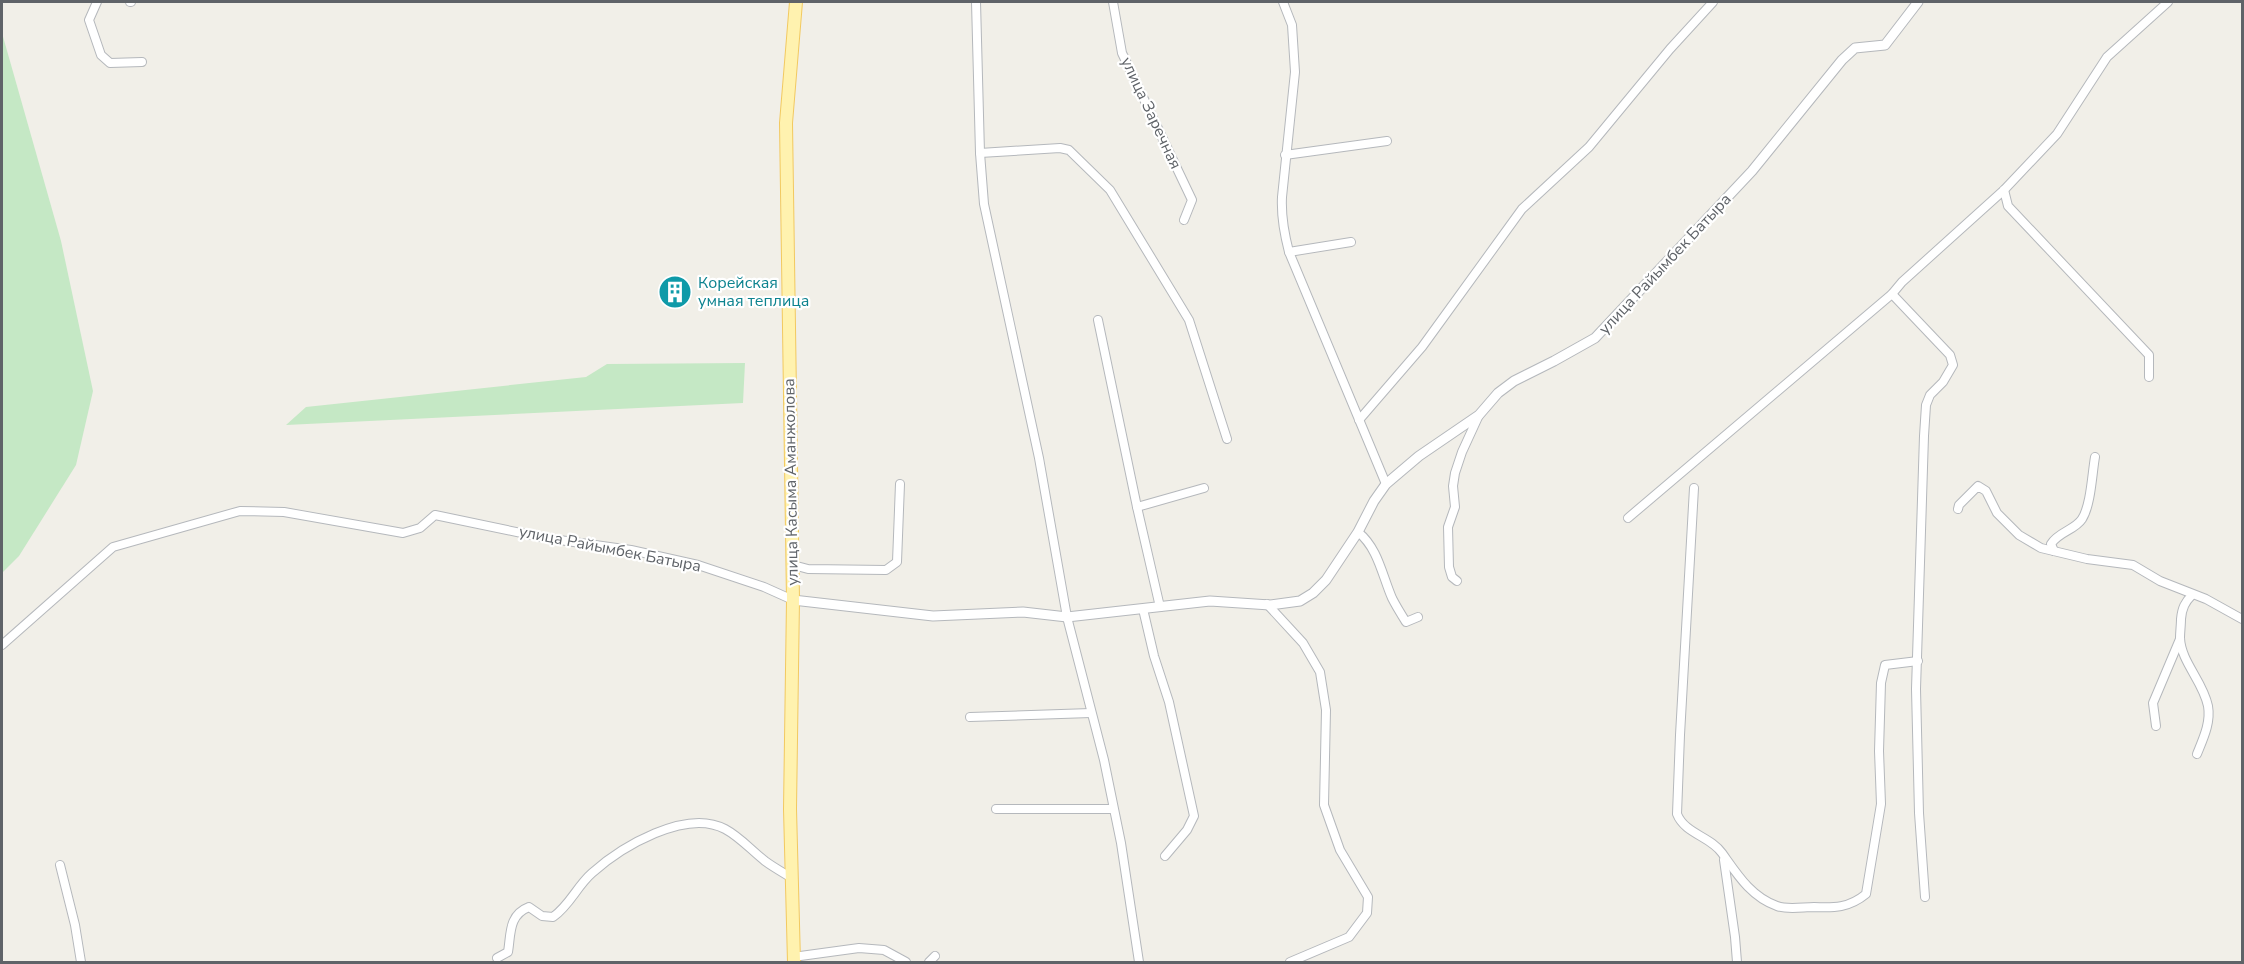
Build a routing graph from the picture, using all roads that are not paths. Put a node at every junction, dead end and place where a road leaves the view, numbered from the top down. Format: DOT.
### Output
graph roads {
  1 [pos="97,2"];
  2 [pos="796,2"];
  3 [pos="976,2"];
  4 [pos="1113,2"];
  5 [pos="1283,2"];
  6 [pos="1713,2"];
  7 [pos="1918,2"];
  8 [pos="2168,2"];
  9 [pos="142,62"];
  10 [pos="1387,141"];
  11 [pos="980,153"];
  12 [pos="1285,155"];
  13 [pos="2004,190"];
  14 [pos="1184,220"];
  15 [pos="1351,242"];
  16 [pos="1289,252"];
  17 [pos="1892,294"];
  18 [pos="1098,320"];
  19 [pos="2149,377"];
  20 [pos="1479,415"];
  21 [pos="1359,420"];
  22 [pos="1227,439"];
  23 [pos="2095,457"];
  24 [pos="900,484"];
  25 [pos="1386,484"];
  26 [pos="1204,488"];
  27 [pos="1694,488"];
  28 [pos="1137,507"];
  29 [pos="1958,509"];
  30 [pos="1629,518"];
  31 [pos="1358,532"];
  32 [pos="2054,551"];
  33 [pos="792,565"];
  34 [pos="1457,581"];
  35 [pos="2192,595"];
  36 [pos="793,600"];
  37 [pos="1267,604"];
  38 [pos="1160,607"];
  39 [pos="1143,609"];
  40 [pos="1066,617"];
  41 [pos="1418,617"];
  42 [pos="2242,619"];
  43 [pos="2180,639"];
  44 [pos="2,645"];
  45 [pos="1918,661"];
  46 [pos="1091,713"];
  47 [pos="970,717"];
  48 [pos="2156,726"];
  49 [pos="2197,754"];
  50 [pos="996,809"];
  51 [pos="1112,809"];
  52 [pos="1165,856"];
  53 [pos="1724,858"];
  54 [pos="60,865"];
  55 [pos="792,878"];
  56 [pos="1925,897"];
  57 [pos="935,956"];
  58 [pos="497,958"];
  59 [pos="793,960"];
  60 [pos="81,963"];
  61 [pos="906,963"];
  62 [pos="928,963"];
  63 [pos="1139,963"];
  64 [pos="1290,963"];
  65 [pos="1737,963"];
  1 -- 9 [label="street"];
  2 -- 33 [label="main road, улица Касыма Аманжолова"];
  3 -- 11 [label="street"];
  4 -- 14 [label="street, улица Заречная"];
  5 -- 12 [label="street"];
  6 -- 21 [label="street"];
  7 -- 20 [label="street, улица Райымбек Батыра"];
  8 -- 13 [label="street"];
  10 -- 12 [label="street"];
  11 -- 22 [label="street"];
  11 -- 40 [label="street"];
  12 -- 16 [label="street"];
  13 -- 17 [label="street"];
  13 -- 19 [label="street"];
  15 -- 16 [label="street"];
  16 -- 21 [label="street"];
  17 -- 30 [label="street"];
  17 -- 45 [label="street"];
  18 -- 28 [label="street"];
  20 -- 25 [label="street, улица Райымбек Батыра"];
  20 -- 34 [label="street"];
  21 -- 25 [label="street"];
  23 -- 32 [label="street"];
  24 -- 33 [label="street"];
  25 -- 31 [label="street, улица Райымбек Батыра"];
  26 -- 28 [label="street"];
  27 -- 53 [label="street"];
  28 -- 38 [label="street"];
  29 -- 32 [label="street"];
  31 -- 37 [label="street, улица Райымбек Батыра"];
  31 -- 41 [label="street"];
  32 -- 35 [label="street"];
  33 -- 36 [label="main road, улица Касыма Аманжолова"];
  35 -- 42 [label="street"];
  35 -- 43 [label="street"];
  36 -- 40 [label="street, улица Райымбек Батыра"];
  36 -- 44 [label="street, улица Райымбек Батыра"];
  36 -- 55 [label="main road, улица Касыма Аманжолова"];
  37 -- 38 [label="street, улица Райымбек Батыра"];
  37 -- 64 [label="street"];
  38 -- 39 [label="street, улица Райымбек Батыра"];
  39 -- 40 [label="street, улица Райымбек Батыра"];
  39 -- 52 [label="street"];
  40 -- 46 [label="street"];
  43 -- 48 [label="street"];
  43 -- 49 [label="street"];
  45 -- 53 [label="street"];
  45 -- 56 [label="street"];
  46 -- 47 [label="street"];
  46 -- 51 [label="street"];
  50 -- 51 [label="street"];
  51 -- 63 [label="street"];
  53 -- 65 [label="street"];
  54 -- 60 [label="street"];
  55 -- 58 [label="street"];
  55 -- 59 [label="main road, улица Касыма Аманжолова"];
  57 -- 62 [label="street"];
  59 -- 61 [label="street"];
}
